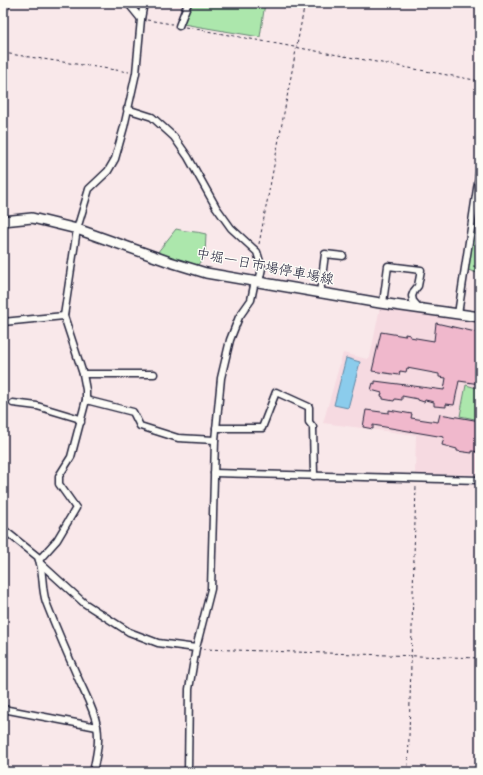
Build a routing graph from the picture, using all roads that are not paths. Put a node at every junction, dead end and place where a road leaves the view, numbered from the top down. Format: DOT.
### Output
graph roads {
  1 [pos="4,3"];
  2 [pos="128,3"];
  3 [pos="144,3"];
  4 [pos="188,3"];
  5 [pos="3,8"];
  6 [pos="141,19"];
  7 [pos="179,26"];
  8 [pos="127,109"];
  9 [pos="480,169"];
  10 [pos="3,221"];
  11 [pos="76,228"];
  12 [pos="343,256"];
  13 [pos="257,282"];
  14 [pos="320,292"];
  15 [pos="383,303"];
  16 [pos="419,308"];
  17 [pos="458,314"];
  18 [pos="64,316"];
  19 [pos="480,317"];
  20 [pos="3,322"];
  21 [pos="83,374"];
  22 [pos="154,374"];
  23 [pos="86,400"];
  24 [pos="13,403"];
  25 [pos="81,422"];
  26 [pos="216,428"];
  27 [pos="215,440"];
  28 [pos="214,474"];
  29 [pos="314,476"];
  30 [pos="480,480"];
  31 [pos="3,529"];
  32 [pos="40,562"];
  33 [pos="196,648"];
  34 [pos="3,709"];
  35 [pos="97,726"];
  36 [pos="93,772"];
  37 [pos="188,772"];
  1 -- 5 [label="main road"];
  2 -- 6 [label="street"];
  3 -- 6 [label="street"];
  4 -- 7 [label="street"];
  6 -- 8 [label="street"];
  8 -- 11 [label="street"];
  8 -- 13 [label="street"];
  9 -- 17 [label="street"];
  10 -- 11 [label="main road, 中堀一日市場停車場線"];
  11 -- 13 [label="main road, 中堀一日市場停車場線"];
  11 -- 18 [label="street"];
  12 -- 14 [label="street"];
  13 -- 14 [label="main road, 中堀一日市場停車場線"];
  13 -- 26 [label="street"];
  14 -- 15 [label="main road, 中堀一日市場停車場線"];
  15 -- 16 [label="main road, 中堀一日市場停車場線"];
  15 -- 16 [label="street"];
  16 -- 17 [label="main road, 中堀一日市場停車場線"];
  17 -- 19 [label="main road, 中堀一日市場停車場線"];
  18 -- 20 [label="street"];
  18 -- 21 [label="street"];
  21 -- 22 [label="street"];
  21 -- 23 [label="street"];
  23 -- 25 [label="street"];
  23 -- 27 [label="street"];
  24 -- 25 [label="street"];
  25 -- 32 [label="street"];
  26 -- 27 [label="street"];
  26 -- 29 [label="street"];
  27 -- 28 [label="street"];
  28 -- 29 [label="street"];
  28 -- 33 [label="street"];
  29 -- 30 [label="street"];
  31 -- 32 [label="street"];
  32 -- 33 [label="street"];
  32 -- 35 [label="street"];
  33 -- 37 [label="street"];
  34 -- 35 [label="street"];
  35 -- 36 [label="street"];
}
